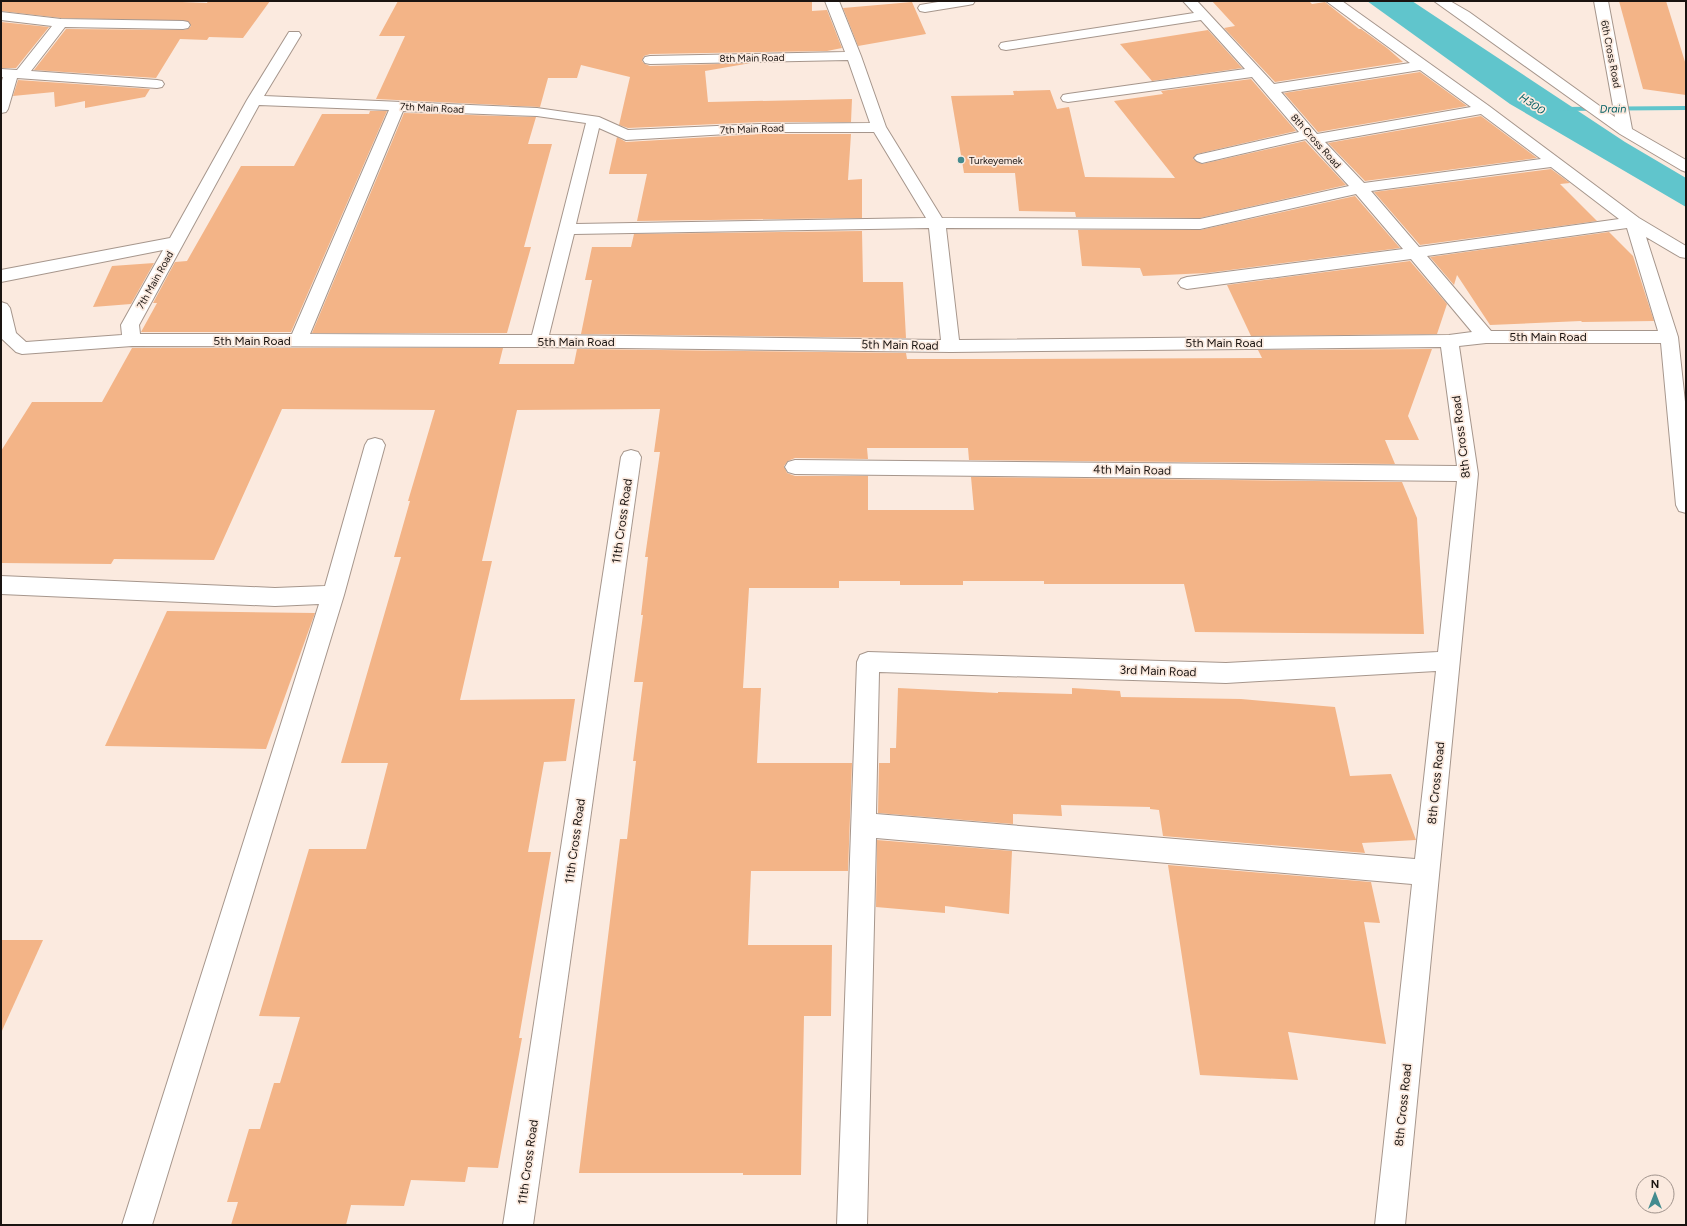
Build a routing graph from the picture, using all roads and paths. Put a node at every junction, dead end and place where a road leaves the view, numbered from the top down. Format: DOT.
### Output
graph roads {
  1 [pos="832,1"];
  2 [pos="968,1"];
  3 [pos="1190,1"];
  4 [pos="1333,1"];
  5 [pos="1441,1"];
  6 [pos="1601,1"];
  7 [pos="925,8"];
  8 [pos="1464,8"];
  9 [pos="1,16"];
  10 [pos="1203,16"];
  11 [pos="61,23"];
  12 [pos="183,25"];
  13 [pos="294,35"];
  14 [pos="1006,46"];
  15 [pos="854,56"];
  16 [pos="650,60"];
  17 [pos="1422,65"];
  18 [pos="1256,72"];
  19 [pos="10,74"];
  20 [pos="157,84"];
  21 [pos="1271,89"];
  22 [pos="1068,98"];
  23 [pos="254,100"];
  24 [pos="398,106"];
  25 [pos="1,109"];
  26 [pos="1484,109"];
  27 [pos="594,120"];
  28 [pos="879,127"];
  29 [pos="1625,131"];
  30 [pos="1312,137"];
  31 [pos="1202,158"];
  32 [pos="1555,162"];
  33 [pos="1686,167"];
  34 [pos="1360,188"];
  35 [pos="1632,222"];
  36 [pos="937,223"];
  37 [pos="567,229"];
  38 [pos="175,242"];
  39 [pos="1686,253"];
  40 [pos="1414,254"];
  41 [pos="1,276"];
  42 [pos="1187,283"];
  43 [pos="1,308"];
  44 [pos="1486,337"];
  45 [pos="1669,337"];
  46 [pos="132,340"];
  47 [pos="298,341"];
  48 [pos="539,341"];
  49 [pos="1449,341"];
  50 [pos="951,346"];
  51 [pos="376,445"];
  52 [pos="631,457"];
  53 [pos="795,467"];
  54 [pos="1468,474"];
  55 [pos="1686,505"];
  56 [pos="1,585"];
  57 [pos="333,595"];
  58 [pos="1448,660"];
  59 [pos="863,825"];
  60 [pos="1427,873"];
  61 [pos="137,1225"];
  62 [pos="518,1225"];
  63 [pos="852,1225"];
  64 [pos="1390,1225"];
  1 -- 15 [label="street"];
  2 -- 7 [label="street"];
  3 -- 10 [label="street, 8th Cross Road"];
  4 -- 17 [label="street"];
  5 -- 8 [label="street"];
  6 -- 29 [label="street, 6th Cross Road"];
  8 -- 29 [label="street"];
  9 -- 11 [label="street"];
  10 -- 14 [label="street"];
  10 -- 18 [label="street, 8th Cross Road"];
  11 -- 12 [label="street"];
  11 -- 19 [label="street"];
  13 -- 23 [label="street"];
  15 -- 16 [label="street, 8th Main Road"];
  15 -- 28 [label="street"];
  17 -- 21 [label="street"];
  17 -- 26 [label="street"];
  18 -- 21 [label="street, 8th Cross Road"];
  18 -- 22 [label="street"];
  19 -- 20 [label="street"];
  19 -- 25 [label="street"];
  21 -- 30 [label="street, 8th Cross Road"];
  23 -- 24 [label="street, 7th Main Road"];
  23 -- 38 [label="street, 7th Main Road"];
  24 -- 27 [label="street, 7th Main Road"];
  24 -- 47 [label="street"];
  26 -- 30 [label="street"];
  26 -- 32 [label="street"];
  27 -- 28 [label="street, 7th Main Road"];
  27 -- 37 [label="street"];
  28 -- 36 [label="street"];
  29 -- 33 [label="street"];
  30 -- 31 [label="street"];
  30 -- 34 [label="street, 8th Cross Road"];
  32 -- 34 [label="street"];
  32 -- 35 [label="street"];
  34 -- 36 [label="street"];
  34 -- 40 [label="street, 8th Cross Road"];
  35 -- 39 [label="street"];
  35 -- 40 [label="street"];
  35 -- 45 [label="street"];
  36 -- 37 [label="street"];
  36 -- 50 [label="street"];
  37 -- 48 [label="street"];
  38 -- 41 [label="street"];
  38 -- 46 [label="street, 7th Main Road"];
  40 -- 42 [label="street"];
  40 -- 44 [label="street, 8th Cross Road"];
  43 -- 46 [label="street, 5th Main Road"];
  44 -- 45 [label="street, 5th Main Road"];
  44 -- 49 [label="street, 5th Main Road"];
  45 -- 55 [label="street"];
  46 -- 47 [label="street, 5th Main Road"];
  47 -- 48 [label="street, 5th Main Road"];
  48 -- 50 [label="street, 5th Main Road"];
  49 -- 50 [label="street, 5th Main Road"];
  49 -- 54 [label="street, 8th Cross Road"];
  51 -- 57 [label="street"];
  52 -- 62 [label="street, 11th Cross Road"];
  53 -- 54 [label="street, 4th Main Road"];
  54 -- 58 [label="street, 8th Cross Road"];
  56 -- 57 [label="street"];
  57 -- 61 [label="street"];
  58 -- 59 [label="street, 3rd Main Road"];
  58 -- 60 [label="street, 8th Cross Road"];
  59 -- 60 [label="street"];
  59 -- 63 [label="street"];
  60 -- 64 [label="street, 8th Cross Road"];
}
